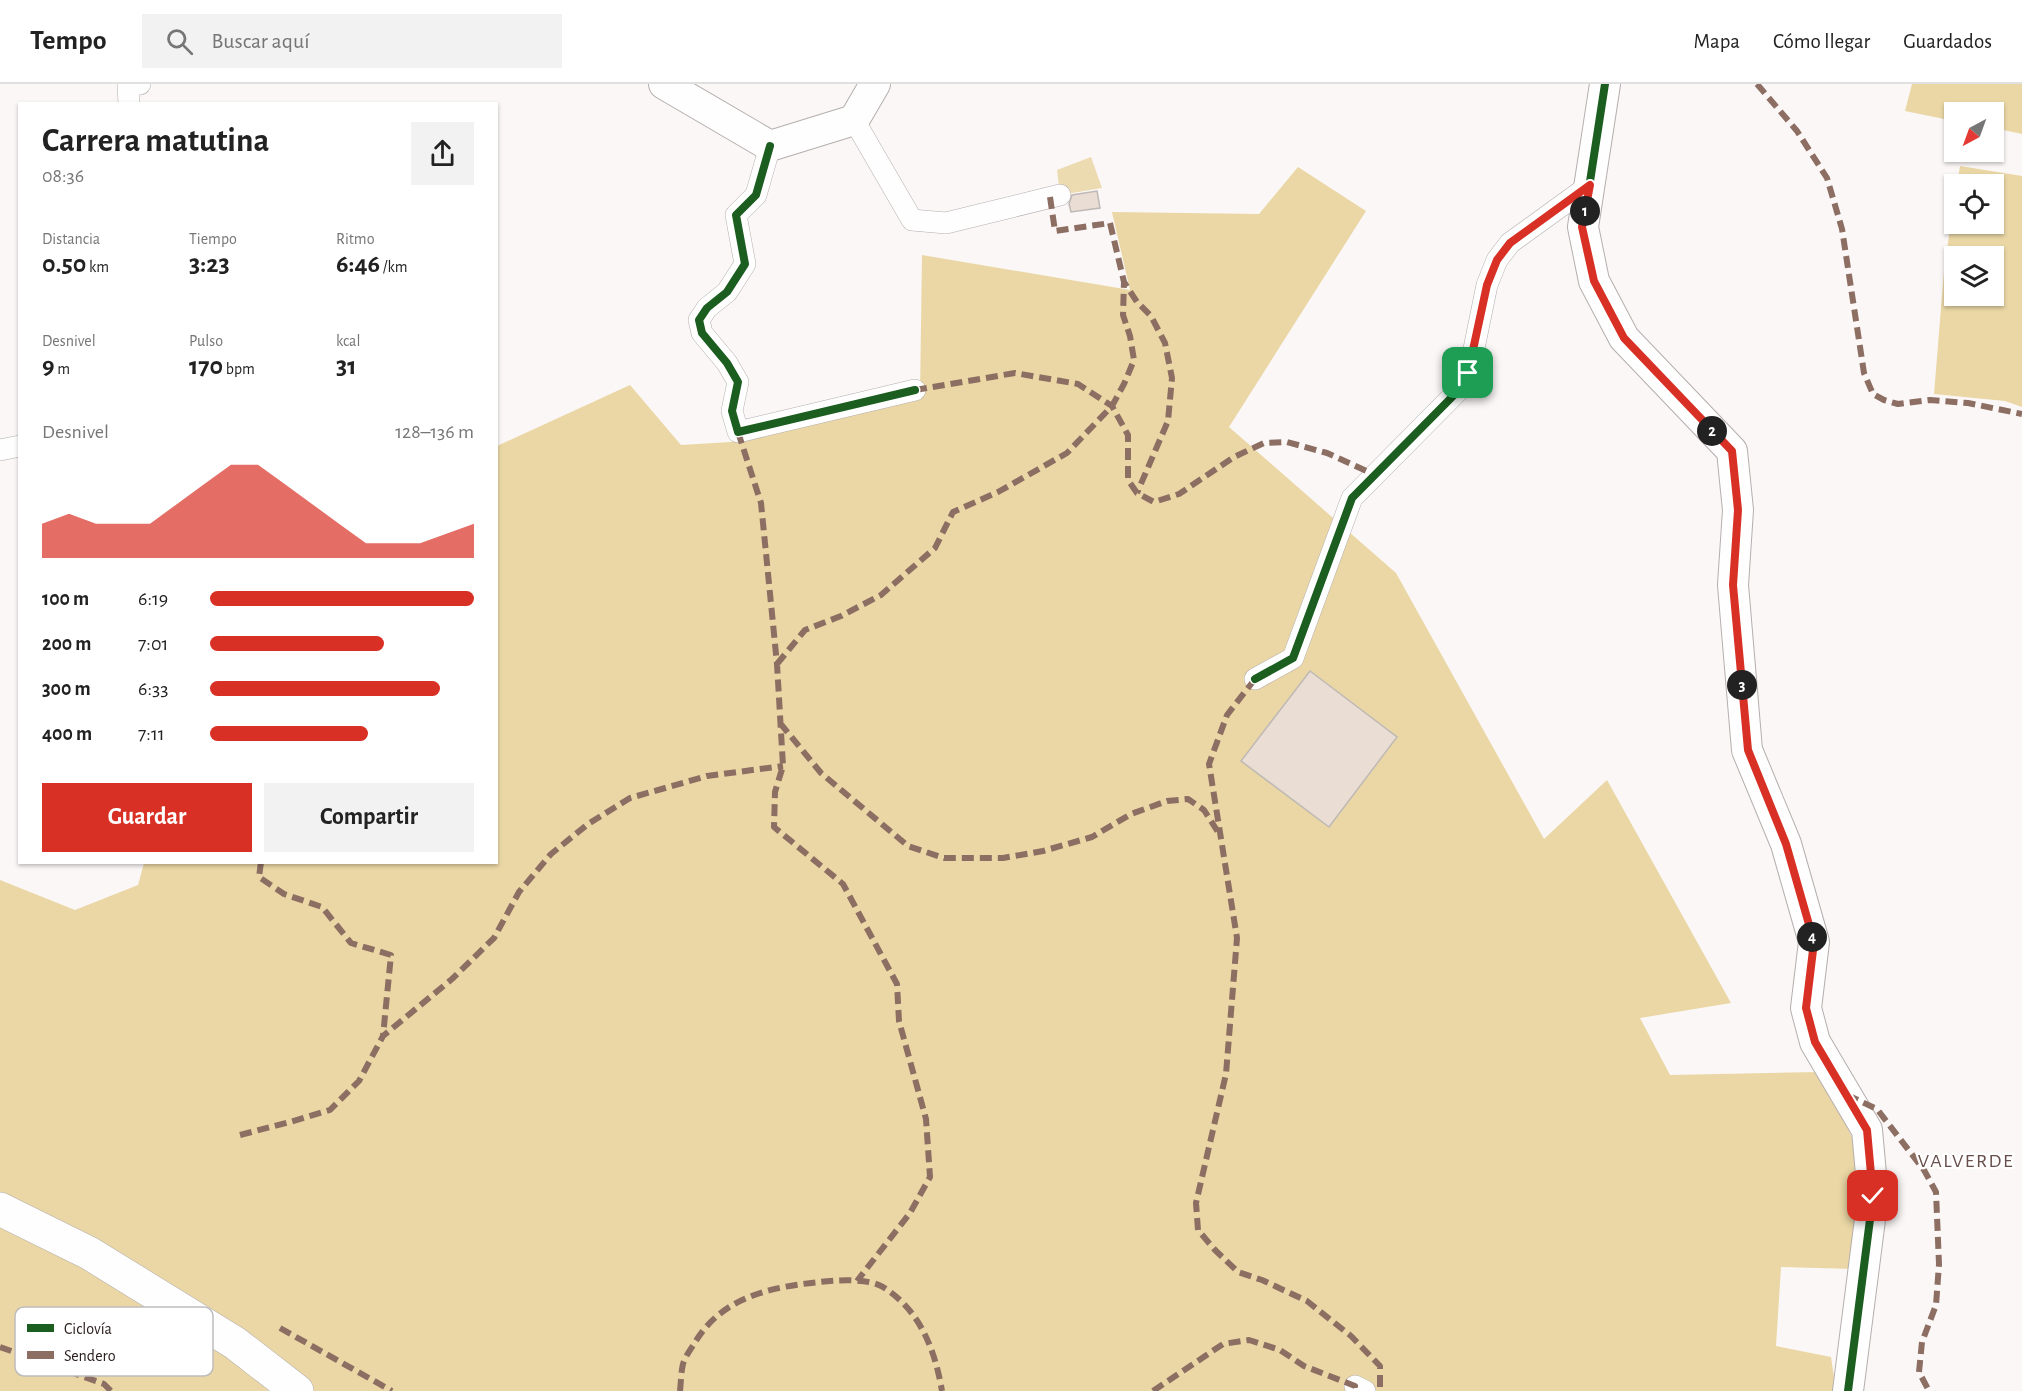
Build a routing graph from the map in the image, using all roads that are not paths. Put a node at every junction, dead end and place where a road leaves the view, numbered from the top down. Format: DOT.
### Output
graph roads {
  1 [pos="664,84"];
  2 [pos="875,84"];
  3 [pos="1605,84"];
  4 [pos="854,120"];
  5 [pos="770,146"];
  6 [pos="1590,185"];
  7 [pos="1060,195"];
  8 [pos="915,390"];
  9 [pos="18,446"];
  10 [pos="0,450"];
  11 [pos="1255,679"];
  12 [pos="0,1209"];
  13 [pos="177,1307"];
  14 [pos="213,1329"];
  15 [pos="297,1391"];
  16 [pos="1848,1391"];
  1 -- 5 [label="street"];
  2 -- 4 [label="street"];
  3 -- 6 [label="street"];
  4 -- 5 [label="street"];
  4 -- 7 [label="street"];
  5 -- 8 [label="street"];
  6 -- 11 [label="street"];
  6 -- 16 [label="street"];
  9 -- 10 [label="street"];
  12 -- 13 [label="highway"];
  14 -- 15 [label="highway"];
}
